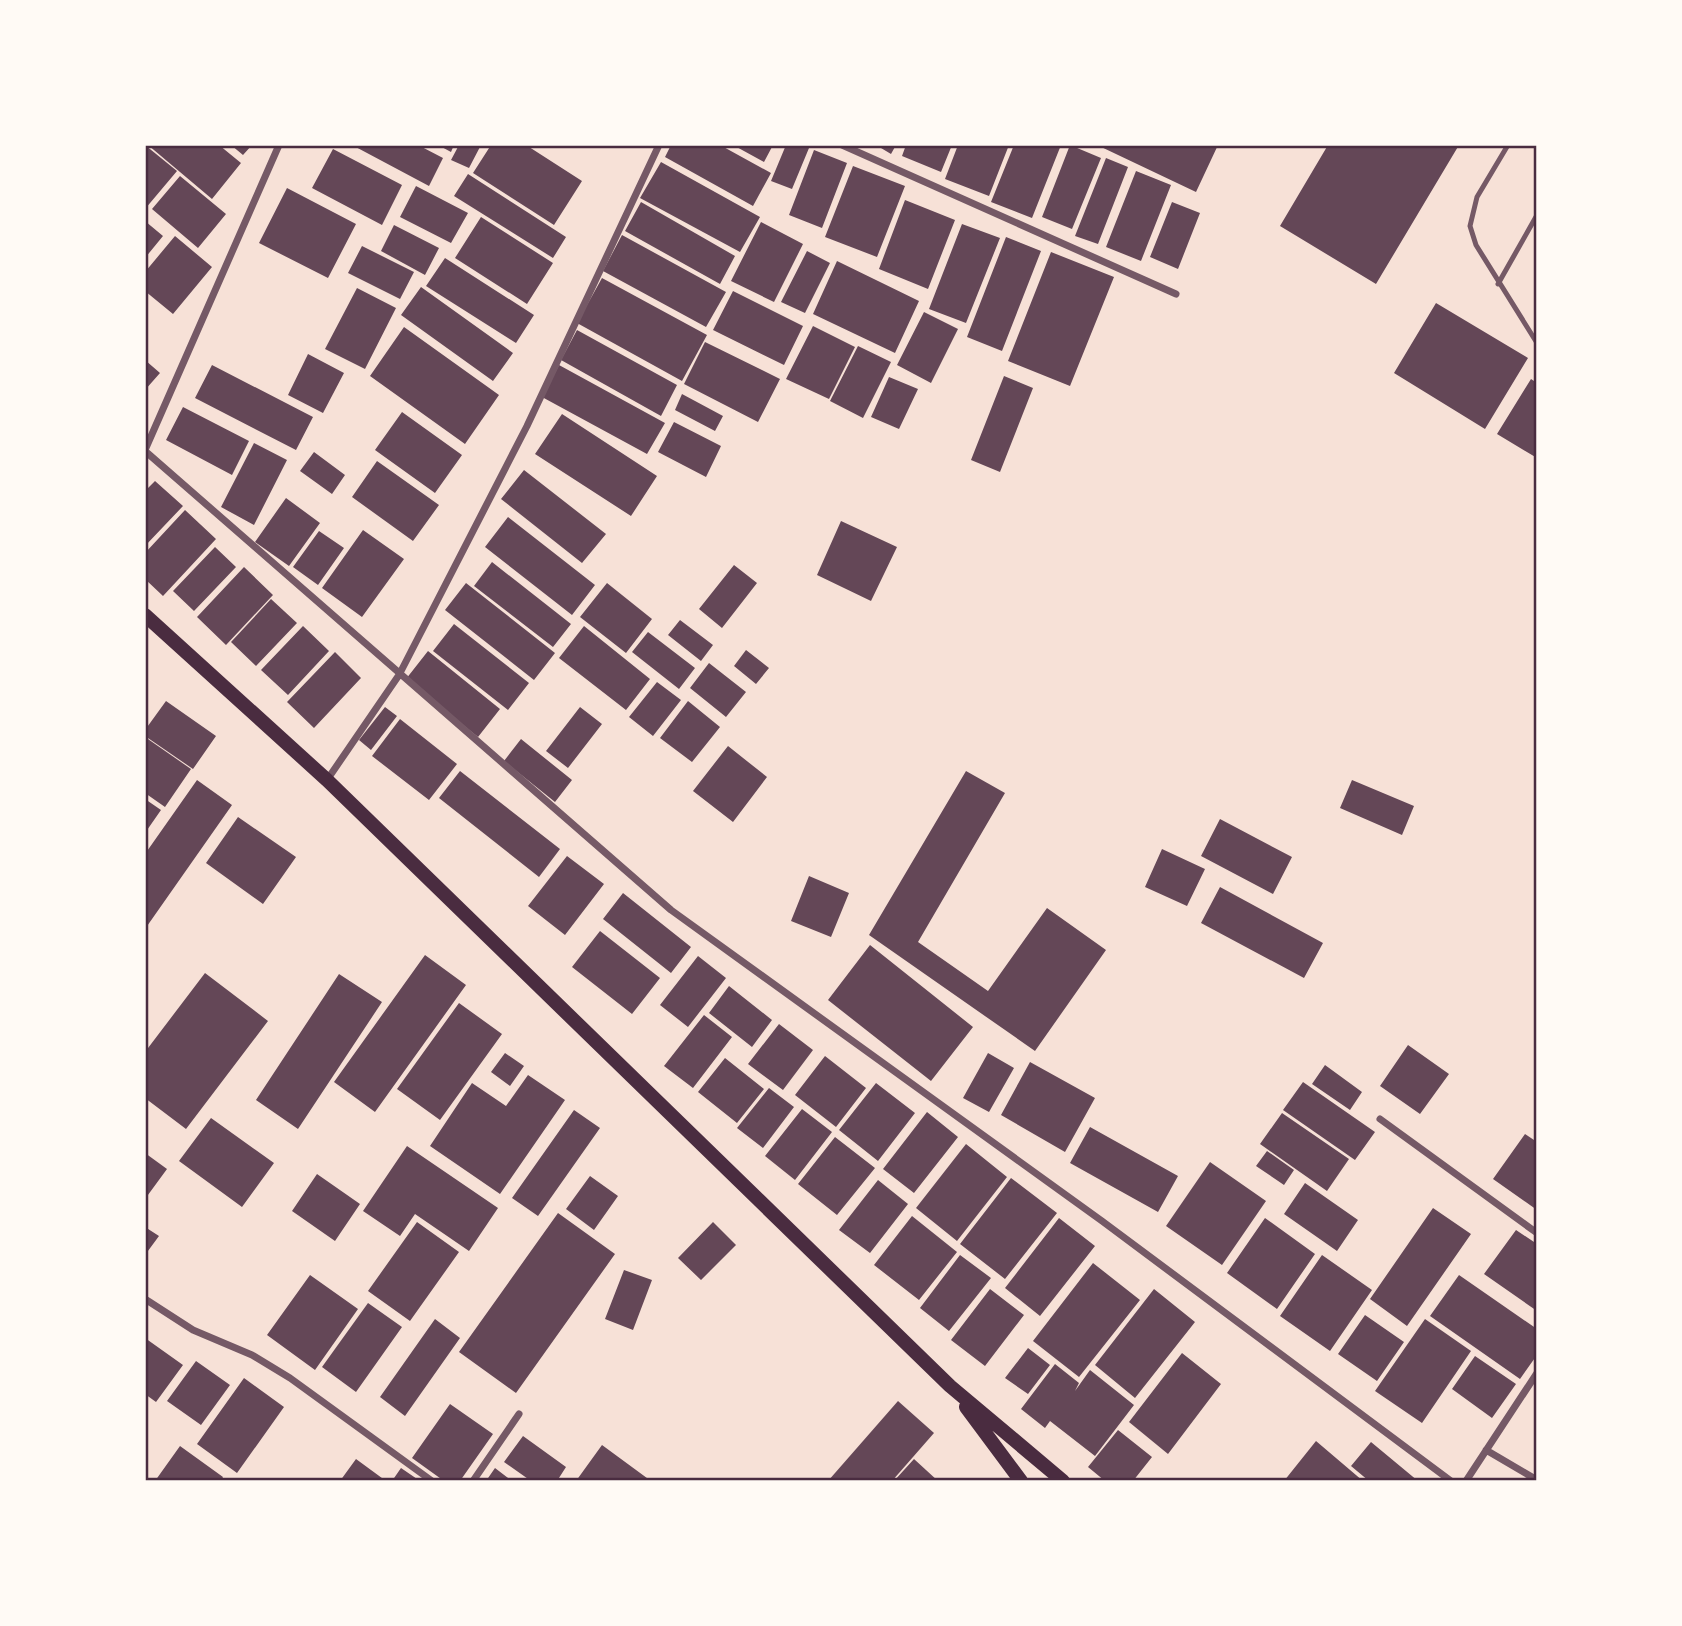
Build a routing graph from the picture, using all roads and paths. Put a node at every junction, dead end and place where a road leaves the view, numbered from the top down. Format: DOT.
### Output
graph roads {
  1 [pos="278,145"];
  2 [pos="659,145"];
  3 [pos="842,145"];
  4 [pos="1508,145"];
  5 [pos="1537,215"];
  6 [pos="1498,284"];
  7 [pos="1176,294"];
  8 [pos="1537,343"];
  9 [pos="145,450"];
  10 [pos="145,615"];
  11 [pos="399,675"];
  12 [pos="327,780"];
  13 [pos="1380,1119"];
  14 [pos="1537,1233"];
  15 [pos="145,1299"];
  16 [pos="1537,1373"];
  17 [pos="950,1386"];
  18 [pos="519,1415"];
  19 [pos="1486,1450"];
  20 [pos="1537,1480"];
  21 [pos="432,1481"];
  22 [pos="473,1481"];
  23 [pos="1021,1481"];
  24 [pos="1063,1481"];
  25 [pos="1451,1481"];
  26 [pos="1466,1481"];
  1 -- 9 [label="street"];
  2 -- 11 [label="street"];
  3 -- 7 [label="street"];
  4 -- 6 [label="lane"];
  5 -- 6 [label="lane"];
  6 -- 8 [label="lane"];
  9 -- 11 [label="street"];
  10 -- 12 [label="main road"];
  11 -- 12 [label="street"];
  11 -- 25 [label="street"];
  12 -- 17 [label="main road"];
  13 -- 14 [label="street"];
  15 -- 21 [label="street"];
  16 -- 19 [label="street"];
  17 -- 23 [label="main road"];
  17 -- 24 [label="main road"];
  18 -- 22 [label="street"];
  19 -- 20 [label="street"];
  19 -- 26 [label="street"];
}
